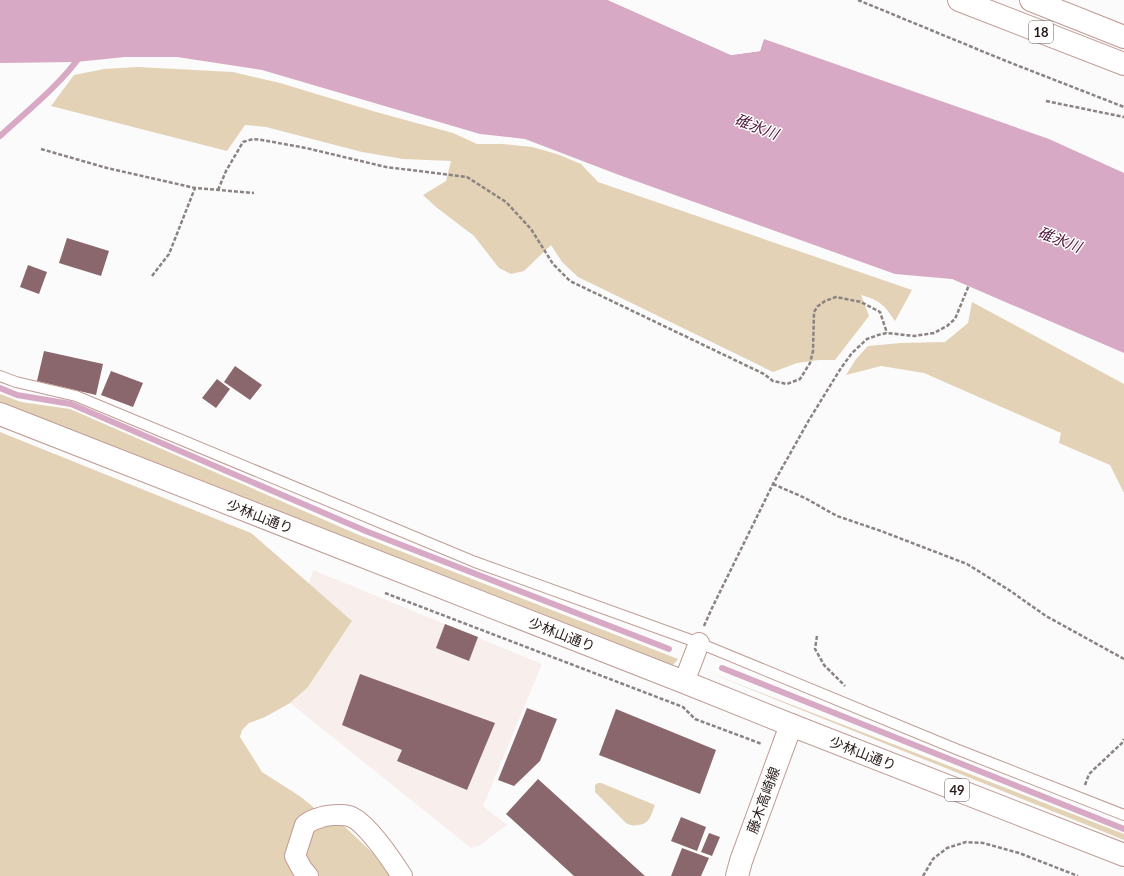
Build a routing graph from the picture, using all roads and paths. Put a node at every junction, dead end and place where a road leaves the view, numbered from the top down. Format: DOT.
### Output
graph roads {
  1 [pos="858,0"];
  2 [pos="959,0"];
  3 [pos="1031,0"];
  4 [pos="1124,37"];
  5 [pos="1124,64"];
  6 [pos="1046,101"];
  7 [pos="1124,107"];
  8 [pos="1124,117"];
  9 [pos="41,149"];
  10 [pos="195,188"];
  11 [pos="218,190"];
  12 [pos="254,193"];
  13 [pos="152,276"];
  14 [pos="969,285"];
  15 [pos="887,333"];
  16 [pos="0,376"];
  17 [pos="0,414"];
  18 [pos="773,484"];
  19 [pos="385,593"];
  20 [pos="817,636"];
  21 [pos="699,643"];
  22 [pos="1124,660"];
  23 [pos="684,682"];
  24 [pos="864,711"];
  25 [pos="791,725"];
  26 [pos="1124,739"];
  27 [pos="781,752"];
  28 [pos="1080,797"];
  29 [pos="1124,815"];
  30 [pos="1124,855"];
  31 [pos="308,876"];
  32 [pos="402,876"];
  33 [pos="737,876"];
  34 [pos="923,876"];
  35 [pos="1078,876"];
  1 -- 7 [label="path"];
  2 -- 5 [label="main road, 18"];
  3 -- 4 [label="main road, 18"];
  6 -- 8 [label="path"];
  9 -- 10 [label="path"];
  10 -- 11 [label="path"];
  10 -- 13 [label="path"];
  11 -- 12 [label="path"];
  11 -- 15 [label="path"];
  14 -- 15 [label="path"];
  15 -- 18 [label="path"];
  16 -- 21 [label="lane"];
  17 -- 23 [label="main road, 少林山通り"];
  18 -- 21 [label="path"];
  18 -- 22 [label="path"];
  19 -- 27 [label="path"];
  20 -- 24 [label="path"];
  21 -- 23 [label="street"];
  21 -- 24 [label="lane"];
  23 -- 25 [label="main road, 少林山通り"];
  24 -- 28 [label="lane"];
  25 -- 27 [label="main road, 藤木高崎線"];
  25 -- 30 [label="main road, 少林山通り / 49"];
  26 -- 28 [label="path"];
  27 -- 33 [label="main road, 藤木高崎線"];
  28 -- 29 [label="lane"];
  31 -- 32 [label="street"];
  34 -- 35 [label="path"];
}
